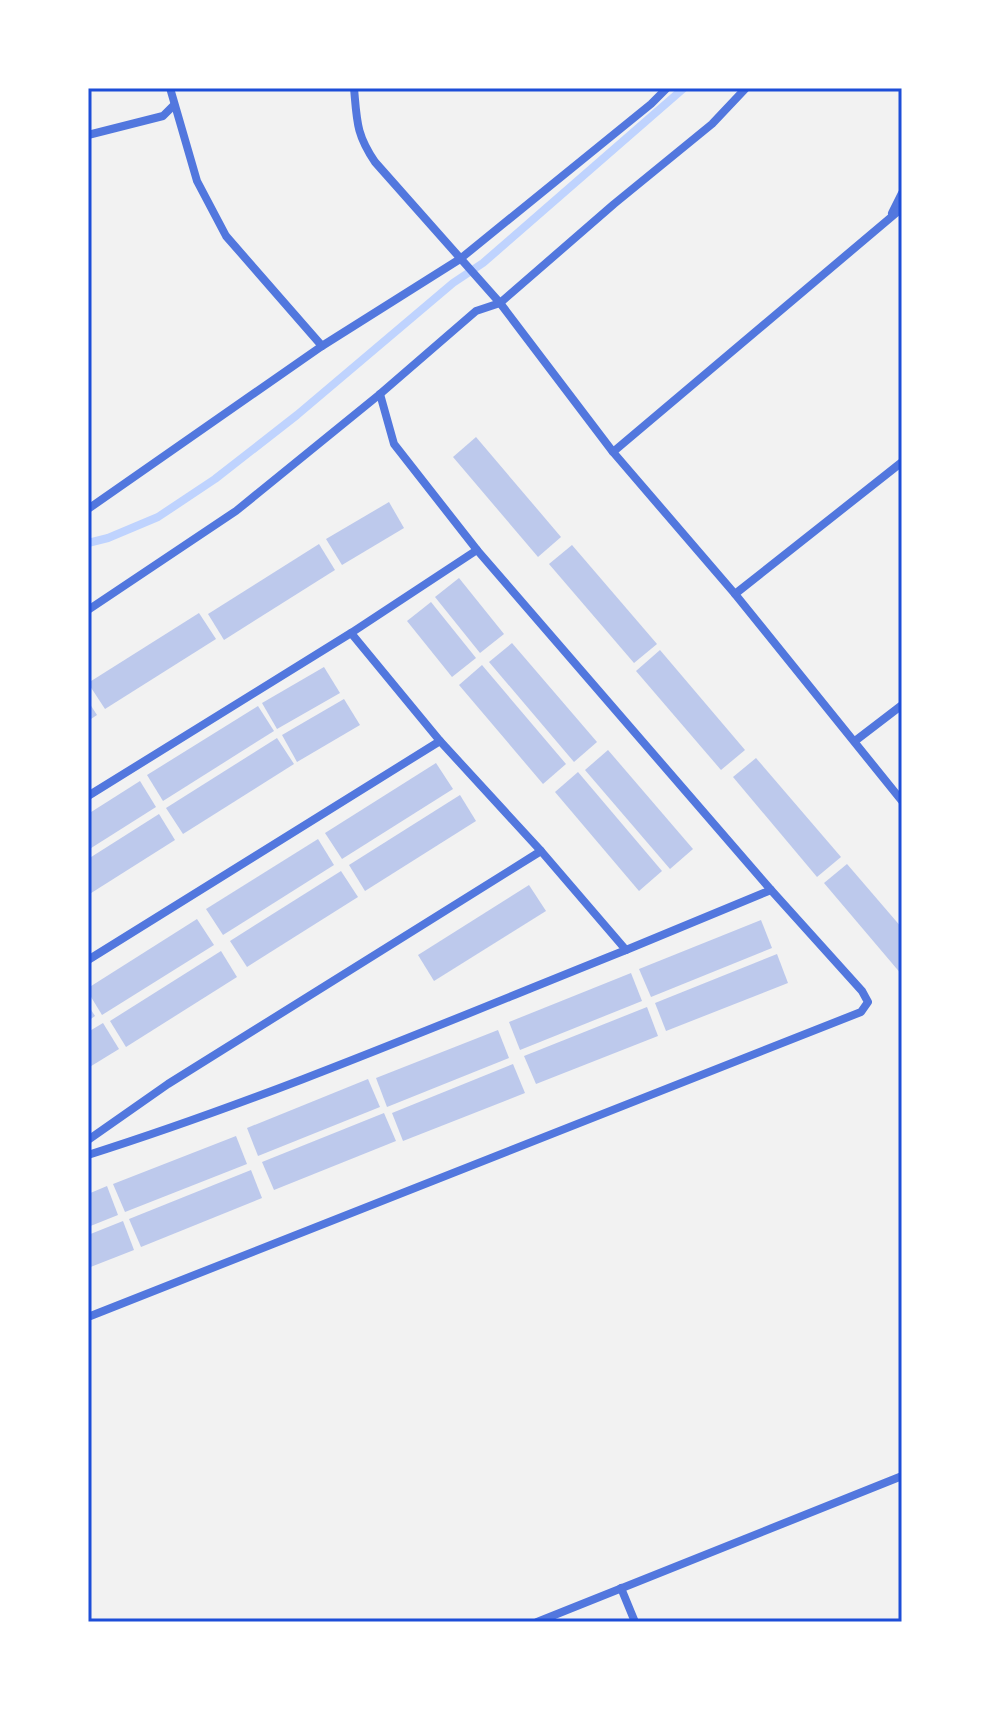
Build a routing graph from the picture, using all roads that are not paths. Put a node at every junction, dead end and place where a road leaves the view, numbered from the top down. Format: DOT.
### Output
graph roads {
  1 [pos="170,88"];
  2 [pos="667,88"];
  3 [pos="746,88"];
  4 [pos="357,90"];
  5 [pos="174,105"];
  6 [pos="88,135"];
  7 [pos="902,193"];
  8 [pos="902,208"];
  9 [pos="890,217"];
  10 [pos="463,262"];
  11 [pos="500,303"];
  12 [pos="322,346"];
  13 [pos="380,394"];
  14 [pos="613,452"];
  15 [pos="902,462"];
  16 [pos="88,509"];
  17 [pos="477,550"];
  18 [pos="735,594"];
  19 [pos="88,610"];
  20 [pos="351,633"];
  21 [pos="902,705"];
  22 [pos="440,741"];
  23 [pos="855,741"];
  24 [pos="88,796"];
  25 [pos="902,801"];
  26 [pos="541,851"];
  27 [pos="771,890"];
  28 [pos="626,950"];
  29 [pos="88,960"];
  30 [pos="88,1140"];
  31 [pos="88,1155"];
  32 [pos="88,1317"];
  33 [pos="902,1476"];
  34 [pos="621,1588"];
  35 [pos="537,1622"];
  36 [pos="635,1622"];
  1 -- 5 [label="street"];
  2 -- 10 [label="street"];
  3 -- 11 [label="street"];
  4 -- 10 [label="street"];
  5 -- 6 [label="street"];
  5 -- 12 [label="street"];
  7 -- 9 [label="street"];
  8 -- 9 [label="street"];
  9 -- 14 [label="street"];
  10 -- 11 [label="street"];
  10 -- 12 [label="street"];
  11 -- 13 [label="street"];
  11 -- 14 [label="street"];
  12 -- 16 [label="street"];
  13 -- 17 [label="street"];
  13 -- 19 [label="street"];
  14 -- 18 [label="street"];
  15 -- 18 [label="street"];
  17 -- 20 [label="street"];
  17 -- 27 [label="street"];
  18 -- 23 [label="street"];
  20 -- 22 [label="street"];
  20 -- 24 [label="street"];
  21 -- 23 [label="street"];
  22 -- 26 [label="street"];
  22 -- 29 [label="street"];
  23 -- 25 [label="street"];
  26 -- 28 [label="street"];
  26 -- 30 [label="street"];
  27 -- 28 [label="street"];
  27 -- 32 [label="street"];
  28 -- 31 [label="street"];
  33 -- 34 [label="street"];
  34 -- 35 [label="street"];
  34 -- 36 [label="street"];
}
